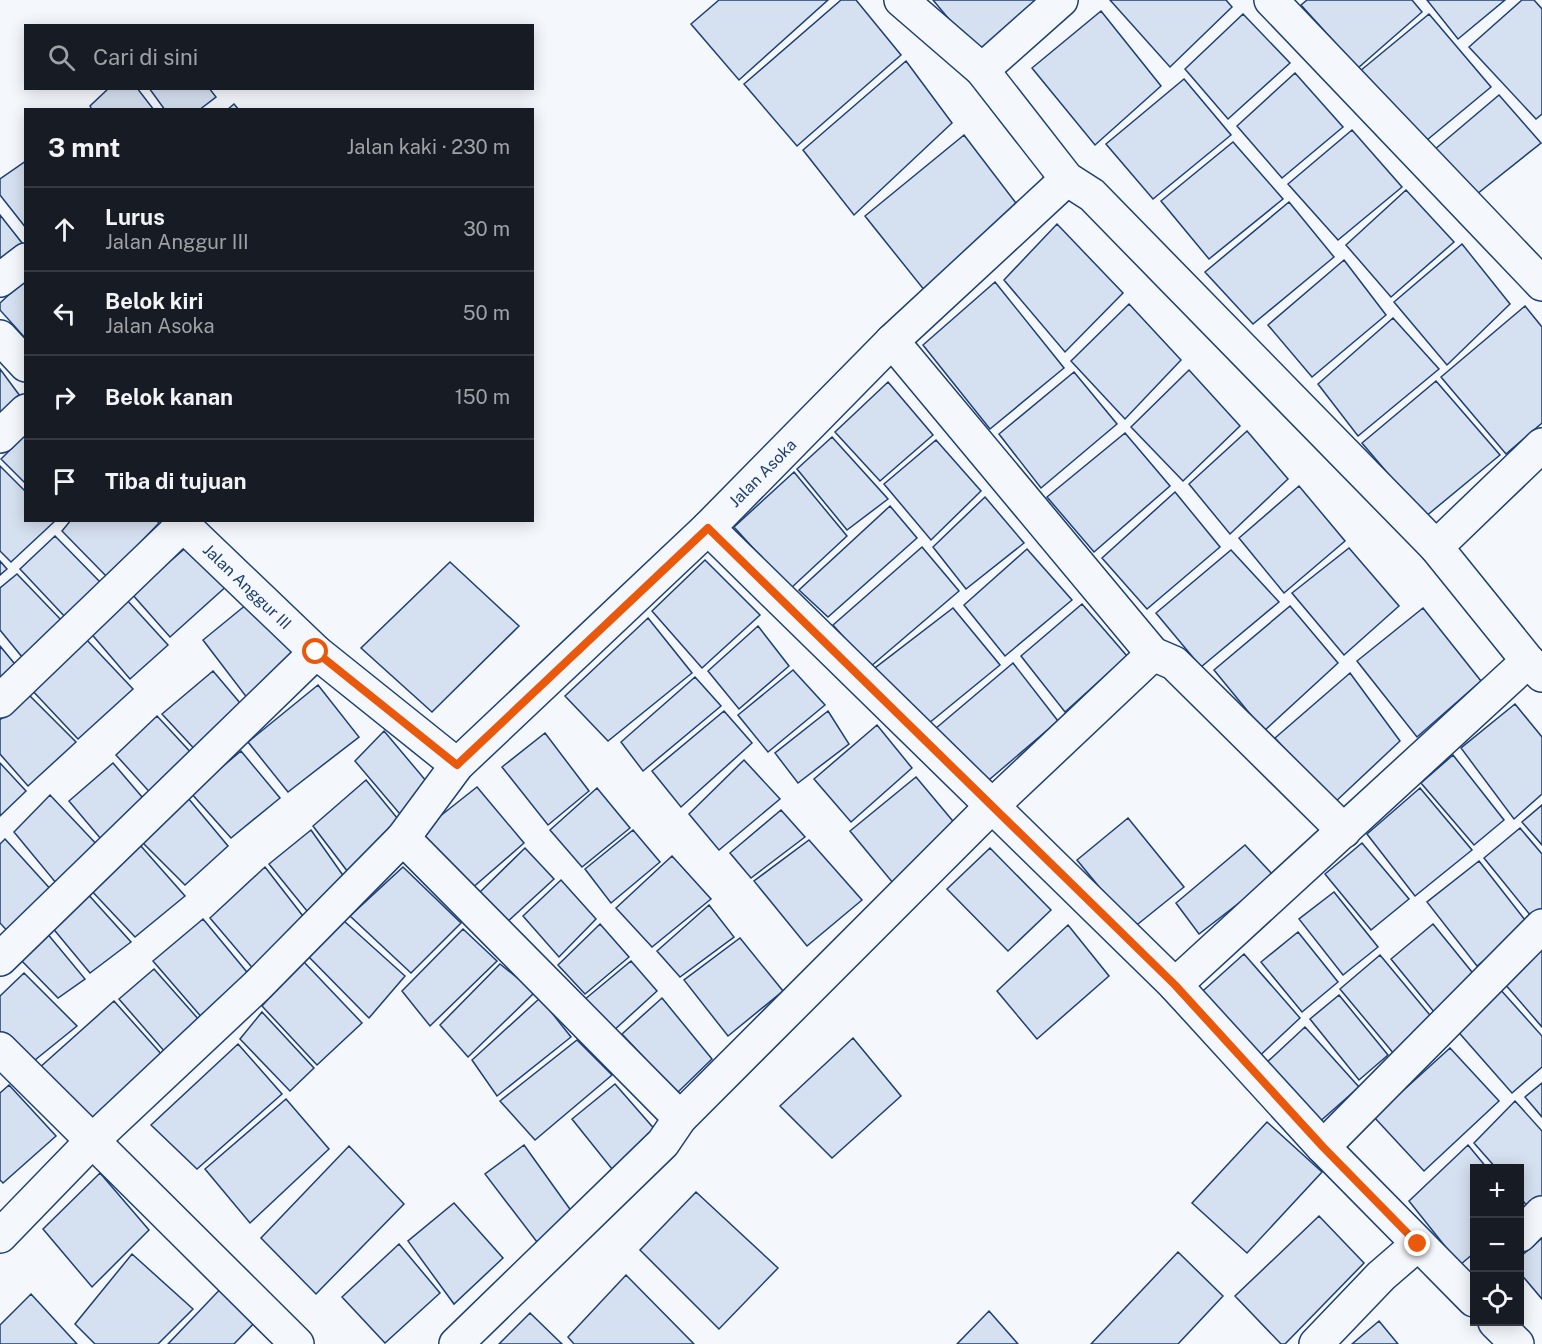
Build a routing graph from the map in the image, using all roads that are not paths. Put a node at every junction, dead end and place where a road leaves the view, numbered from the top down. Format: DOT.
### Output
graph roads {
  1 [pos="901,0"];
  2 [pos="1061,0"];
  3 [pos="1271,0"];
  4 [pos="982,70"];
  5 [pos="1066,179"];
  6 [pos="24,262"];
  7 [pos="0,280"];
  8 [pos="1542,284"];
  9 [pos="0,337"];
  10 [pos="892,341"];
  11 [pos="24,363"];
  12 [pos="24,413"];
  13 [pos="0,436"];
  14 [pos="1542,445"];
  15 [pos="181,523"];
  16 [pos="708,528"];
  17 [pos="1436,548"];
  18 [pos="316,652"];
  19 [pos="1154,654"];
  20 [pos="1535,668"];
  21 [pos="0,701"];
  22 [pos="457,765"];
  23 [pos="992,806"];
  24 [pos="1344,831"];
  25 [pos="403,838"];
  26 [pos="1542,926"];
  27 [pos="0,959"];
  28 [pos="1175,985"];
  29 [pos="0,1048"];
  30 [pos="680,1118"];
  31 [pos="93,1140"];
  32 [pos="1323,1147"];
  33 [pos="1542,1213"];
  34 [pos="1524,1231"];
  35 [pos="0,1236"];
  36 [pos="1418,1244"];
  37 [pos="1470,1288"];
  38 [pos="1499,1326"];
  39 [pos="297,1344"];
  40 [pos="456,1344"];
  41 [pos="1316,1344"];
  42 [pos="1517,1344"];
  1 -- 4 [label="street"];
  2 -- 4 [label="street"];
  3 -- 8 [label="street"];
  4 -- 5 [label="street"];
  5 -- 10 [label="street, Jalan Asoka"];
  5 -- 17 [label="street"];
  6 -- 7 [label="street"];
  9 -- 11 [label="street"];
  10 -- 16 [label="street, Jalan Asoka"];
  10 -- 19 [label="street"];
  12 -- 13 [label="street"];
  14 -- 17 [label="street"];
  15 -- 18 [label="street, Jalan Anggur III"];
  15 -- 21 [label="street"];
  16 -- 22 [label="street, Jalan Asoka"];
  16 -- 23 [label="street"];
  17 -- 20 [label="street"];
  18 -- 22 [label="street, Jalan Anggur III"];
  18 -- 27 [label="street"];
  19 -- 23 [label="street"];
  19 -- 24 [label="street"];
  20 -- 24 [label="street"];
  22 -- 25 [label="street, Jalan Asoka"];
  23 -- 28 [label="street"];
  23 -- 30 [label="street"];
  24 -- 28 [label="street"];
  25 -- 30 [label="street"];
  25 -- 31 [label="street, Jalan Asoka"];
  26 -- 32 [label="street"];
  28 -- 32 [label="street"];
  29 -- 31 [label="street"];
  30 -- 40 [label="street"];
  31 -- 35 [label="street, Jalan Asoka"];
  31 -- 39 [label="street"];
  32 -- 36 [label="street"];
  33 -- 34 [label="street"];
  36 -- 37 [label="street"];
  36 -- 41 [label="street"];
  38 -- 42 [label="street"];
}
